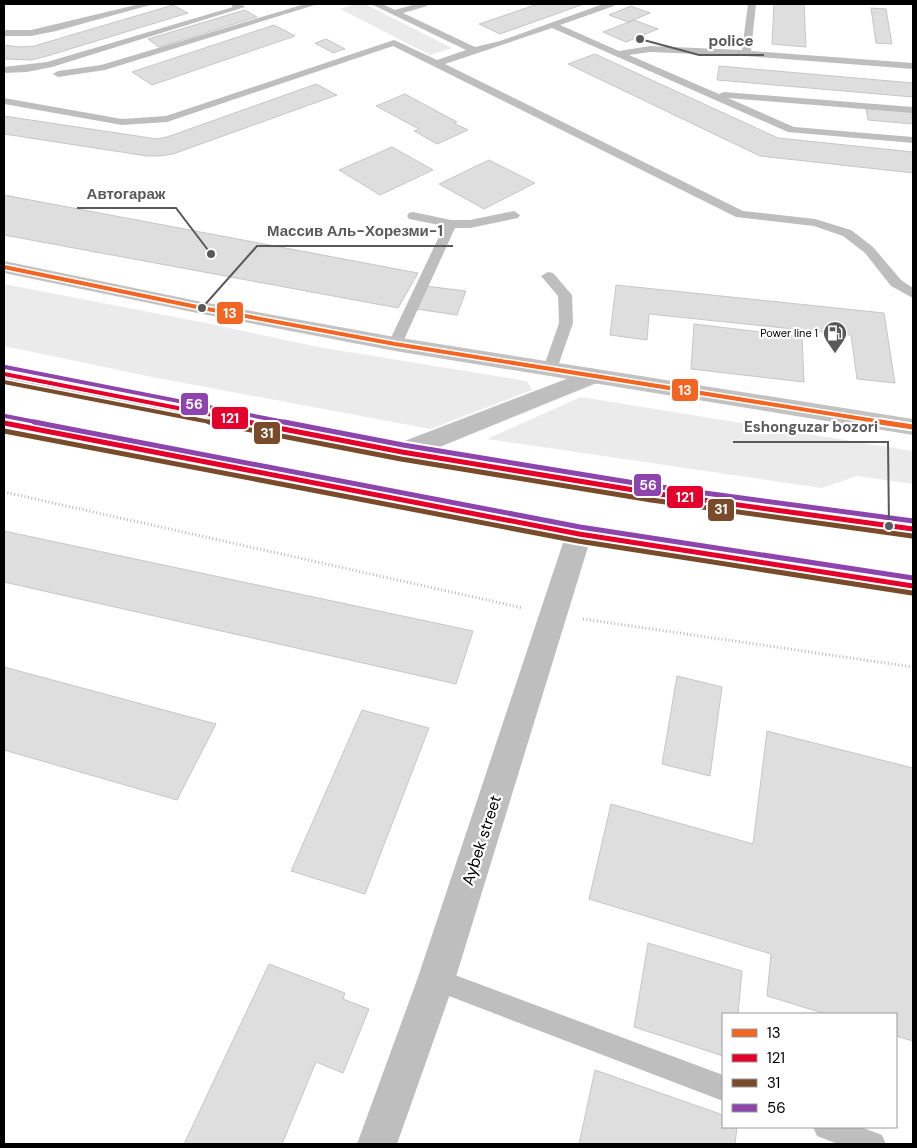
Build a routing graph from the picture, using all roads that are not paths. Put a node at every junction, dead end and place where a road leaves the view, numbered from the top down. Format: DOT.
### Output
graph roads {
  1 [pos="150,4"];
  2 [pos="235,4"];
  3 [pos="314,4"];
  4 [pos="375,4"];
  5 [pos="424,4"];
  6 [pos="611,4"];
  7 [pos="752,4"];
  8 [pos="395,13"];
  9 [pos="554,26"];
  10 [pos="4,33"];
  11 [pos="474,50"];
  12 [pos="746,53"];
  13 [pos="619,54"];
  14 [pos="436,64"];
  15 [pos="913,66"];
  16 [pos="4,70"];
  17 [pos="58,74"];
  18 [pos="713,94"];
  19 [pos="4,100"];
  20 [pos="913,110"];
  21 [pos="913,140"];
  22 [pos="514,215"];
  23 [pos="414,216"];
  24 [pos="450,224"];
  25 [pos="4,267"];
  26 [pos="548,276"];
  27 [pos="913,294"];
  28 [pos="395,344"];
  29 [pos="550,369"];
  30 [pos="4,374"];
  31 [pos="592,376"];
  32 [pos="4,423"];
  33 [pos="913,427"];
  34 [pos="402,452"];
  35 [pos="913,529"];
  36 [pos="579,534"];
  37 [pos="913,586"];
  38 [pos="436,980"];
  39 [pos="722,1088"];
  40 [pos="829,1128"];
  41 [pos="377,1144"];
  42 [pos="873,1144"];
  1 -- 10 [label="lane"];
  2 -- 16 [label="lane"];
  3 -- 17 [label="lane"];
  4 -- 8 [label="lane"];
  5 -- 8 [label="lane"];
  6 -- 9 [label="lane"];
  7 -- 12 [label="lane"];
  8 -- 11 [label="lane"];
  9 -- 11 [label="lane"];
  9 -- 13 [label="lane"];
  11 -- 14 [label="lane"];
  12 -- 13 [label="lane"];
  12 -- 15 [label="lane"];
  13 -- 18 [label="lane"];
  14 -- 19 [label="lane"];
  14 -- 27 [label="lane"];
  18 -- 20 [label="lane"];
  18 -- 21 [label="lane"];
  22 -- 24 [label="lane"];
  23 -- 24 [label="lane"];
  24 -- 28 [label="lane"];
  25 -- 28 [label="street"];
  26 -- 29 [label="lane"];
  28 -- 29 [label="street"];
  29 -- 31 [label="street"];
  30 -- 34 [label="main road"];
  31 -- 33 [label="street"];
  31 -- 34 [label="main road"];
  32 -- 36 [label="main road"];
  34 -- 35 [label="main road"];
  36 -- 37 [label="main road"];
  36 -- 38 [label="main road, Aybek street"];
  38 -- 39 [label="lane"];
  38 -- 41 [label="main road, Aybek street"];
  40 -- 42 [label="lane"];
}
